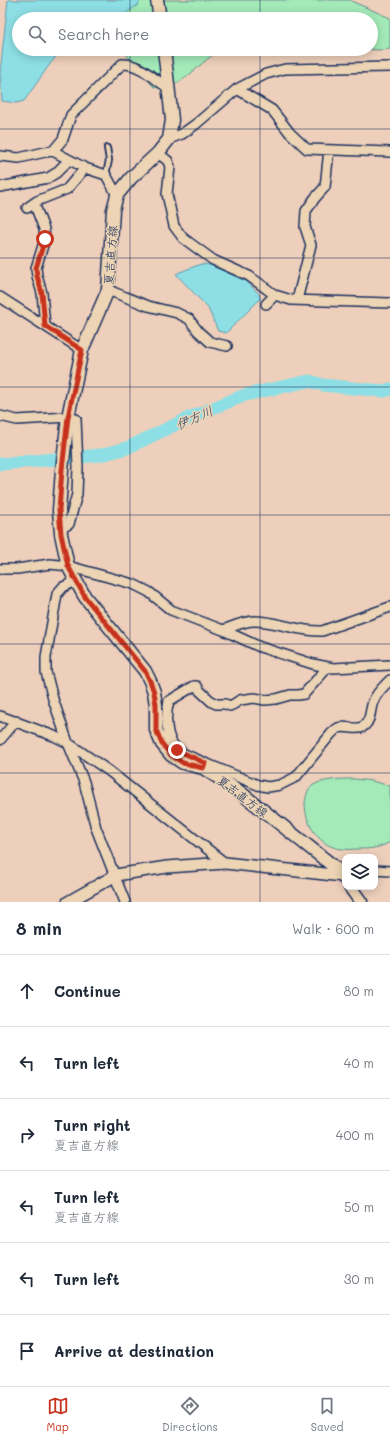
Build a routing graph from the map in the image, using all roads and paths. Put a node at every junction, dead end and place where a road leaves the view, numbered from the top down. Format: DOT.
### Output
graph roads {
  1 [pos="157,0"];
  2 [pos="159,12"];
  3 [pos="165,56"];
  4 [pos="390,67"];
  5 [pos="169,88"];
  6 [pos="237,89"];
  7 [pos="168,139"];
  8 [pos="107,148"];
  9 [pos="329,150"];
  10 [pos="54,151"];
  11 [pos="390,152"];
  12 [pos="158,153"];
  13 [pos="0,156"];
  14 [pos="69,160"];
  15 [pos="85,168"];
  16 [pos="106,175"];
  17 [pos="0,187"];
  18 [pos="118,195"];
  19 [pos="108,290"];
  20 [pos="275,295"];
  21 [pos="0,298"];
  22 [pos="297,300"];
  23 [pos="390,303"];
  24 [pos="266,304"];
  25 [pos="45,326"];
  26 [pos="227,346"];
  27 [pos="82,350"];
  28 [pos="0,416"];
  29 [pos="68,417"];
  30 [pos="60,530"];
  31 [pos="68,566"];
  32 [pos="0,569"];
  33 [pos="76,581"];
  34 [pos="390,607"];
  35 [pos="223,630"];
  36 [pos="390,665"];
  37 [pos="328,667"];
  38 [pos="390,680"];
  39 [pos="0,716"];
  40 [pos="16,721"];
  41 [pos="0,740"];
  42 [pos="68,743"];
  43 [pos="204,765"];
  44 [pos="225,863"];
  45 [pos="378,870"];
  46 [pos="390,872"];
  47 [pos="342,873"];
  48 [pos="116,875"];
  49 [pos="352,890"];
  50 [pos="68,902"];
  51 [pos="125,902"];
  52 [pos="361,902"];
  1 -- 2 [label="main road"];
  3 -- 5 [label="main road, 夏吉直方線"];
  4 -- 6 [label="street"];
  5 -- 7 [label="main road, 夏吉直方線"];
  5 -- 10 [label="street"];
  6 -- 7 [label="street"];
  6 -- 9 [label="street"];
  7 -- 12 [label="main road, 夏吉直方線"];
  8 -- 16 [label="lane"];
  9 -- 11 [label="street"];
  9 -- 22 [label="street"];
  10 -- 13 [label="street"];
  10 -- 14 [label="street"];
  12 -- 18 [label="main road, 夏吉直方線"];
  12 -- 20 [label="street"];
  14 -- 15 [label="street"];
  14 -- 17 [label="street"];
  15 -- 16 [label="street"];
  15 -- 25 [label="street"];
  16 -- 18 [label="street"];
  18 -- 19 [label="main road, 夏吉直方線"];
  19 -- 26 [label="street"];
  19 -- 27 [label="main road, 夏吉直方線"];
  20 -- 22 [label="street"];
  20 -- 24 [label="street"];
  21 -- 25 [label="street"];
  22 -- 23 [label="street"];
  25 -- 27 [label="street"];
  27 -- 29 [label="main road, 夏吉直方線"];
  28 -- 29 [label="street"];
  29 -- 30 [label="main road, 夏吉直方線"];
  29 -- 30 [label="street"];
  30 -- 31 [label="main road, 夏吉直方線"];
  31 -- 32 [label="street"];
  31 -- 33 [label="main road, 夏吉直方線"];
  31 -- 35 [label="street"];
  33 -- 42 [label="street"];
  33 -- 43 [label="main road, 夏吉直方線"];
  34 -- 35 [label="street"];
  35 -- 37 [label="street"];
  36 -- 37 [label="street"];
  37 -- 43 [label="street"];
  38 -- 43 [label="street"];
  39 -- 40 [label="street"];
  40 -- 41 [label="street"];
  40 -- 42 [label="street"];
  42 -- 44 [label="street"];
  42 -- 48 [label="street"];
  43 -- 47 [label="main road, 夏吉直方線"];
  44 -- 47 [label="street"];
  44 -- 48 [label="street"];
  45 -- 46 [label="street"];
  48 -- 50 [label="street"];
  48 -- 51 [label="street"];
  49 -- 52 [label="main road"];
}
